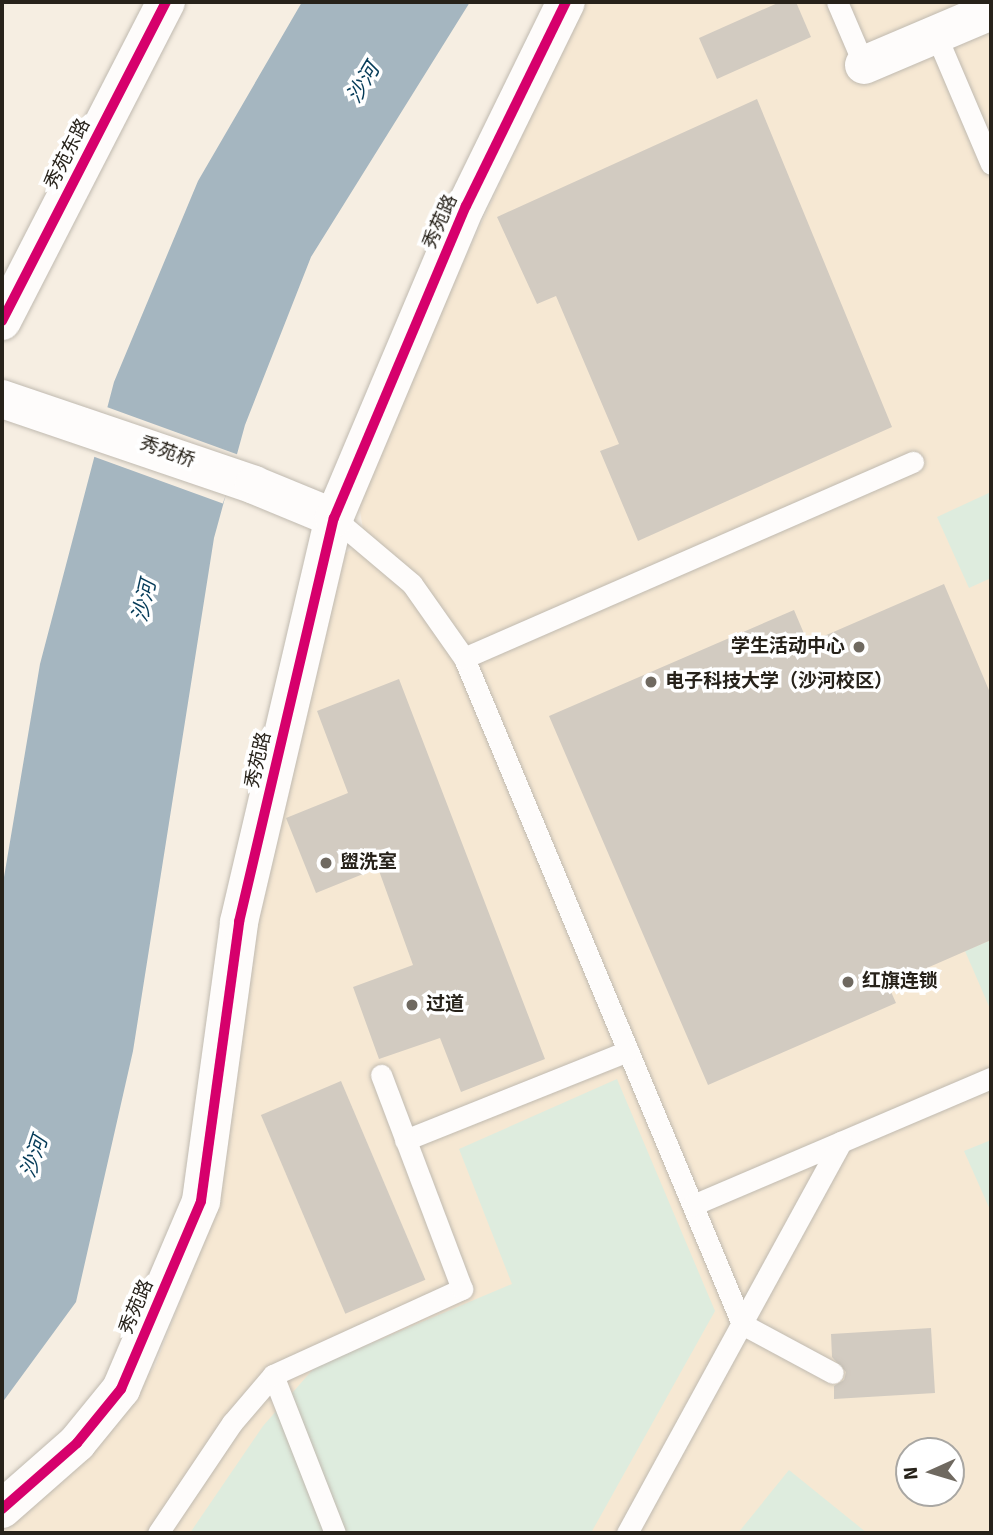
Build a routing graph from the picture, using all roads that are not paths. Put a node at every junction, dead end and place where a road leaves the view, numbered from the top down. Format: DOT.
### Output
graph roads {
  1 [pos="166,2"];
  2 [pos="566,2"];
  3 [pos="837,2"];
  4 [pos="991,11"];
  5 [pos="936,35"];
  6 [pos="864,65"];
  7 [pos="991,164"];
  8 [pos="2,321"];
  9 [pos="2,399"];
  10 [pos="913,462"];
  11 [pos="334,518"];
  12 [pos="464,658"];
  13 [pos="628,1051"];
  14 [pos="381,1075"];
  15 [pos="991,1078"];
  16 [pos="405,1140"];
  17 [pos="841,1142"];
  18 [pos="693,1205"];
  19 [pos="742,1324"];
  20 [pos="833,1373"];
  21 [pos="273,1375"];
  22 [pos="2,1510"];
  23 [pos="158,1533"];
  24 [pos="335,1533"];
  25 [pos="627,1533"];
  1 -- 8 [label="street, 秀苑东路"];
  2 -- 11 [label="street, 秀苑路"];
  3 -- 6 [label="lane"];
  4 -- 5 [label="street"];
  5 -- 6 [label="street"];
  5 -- 7 [label="lane"];
  9 -- 11 [label="street, 秀苑桥"];
  10 -- 12 [label="lane"];
  11 -- 12 [label="lane"];
  11 -- 22 [label="street, 秀苑路"];
  12 -- 13 [label="lane"];
  13 -- 16 [label="lane"];
  13 -- 18 [label="lane"];
  14 -- 16 [label="lane"];
  15 -- 17 [label="lane"];
  16 -- 21 [label="lane"];
  17 -- 18 [label="lane"];
  17 -- 19 [label="lane"];
  18 -- 19 [label="lane"];
  19 -- 20 [label="lane"];
  19 -- 25 [label="lane"];
  21 -- 23 [label="lane"];
  21 -- 24 [label="lane"];
}
